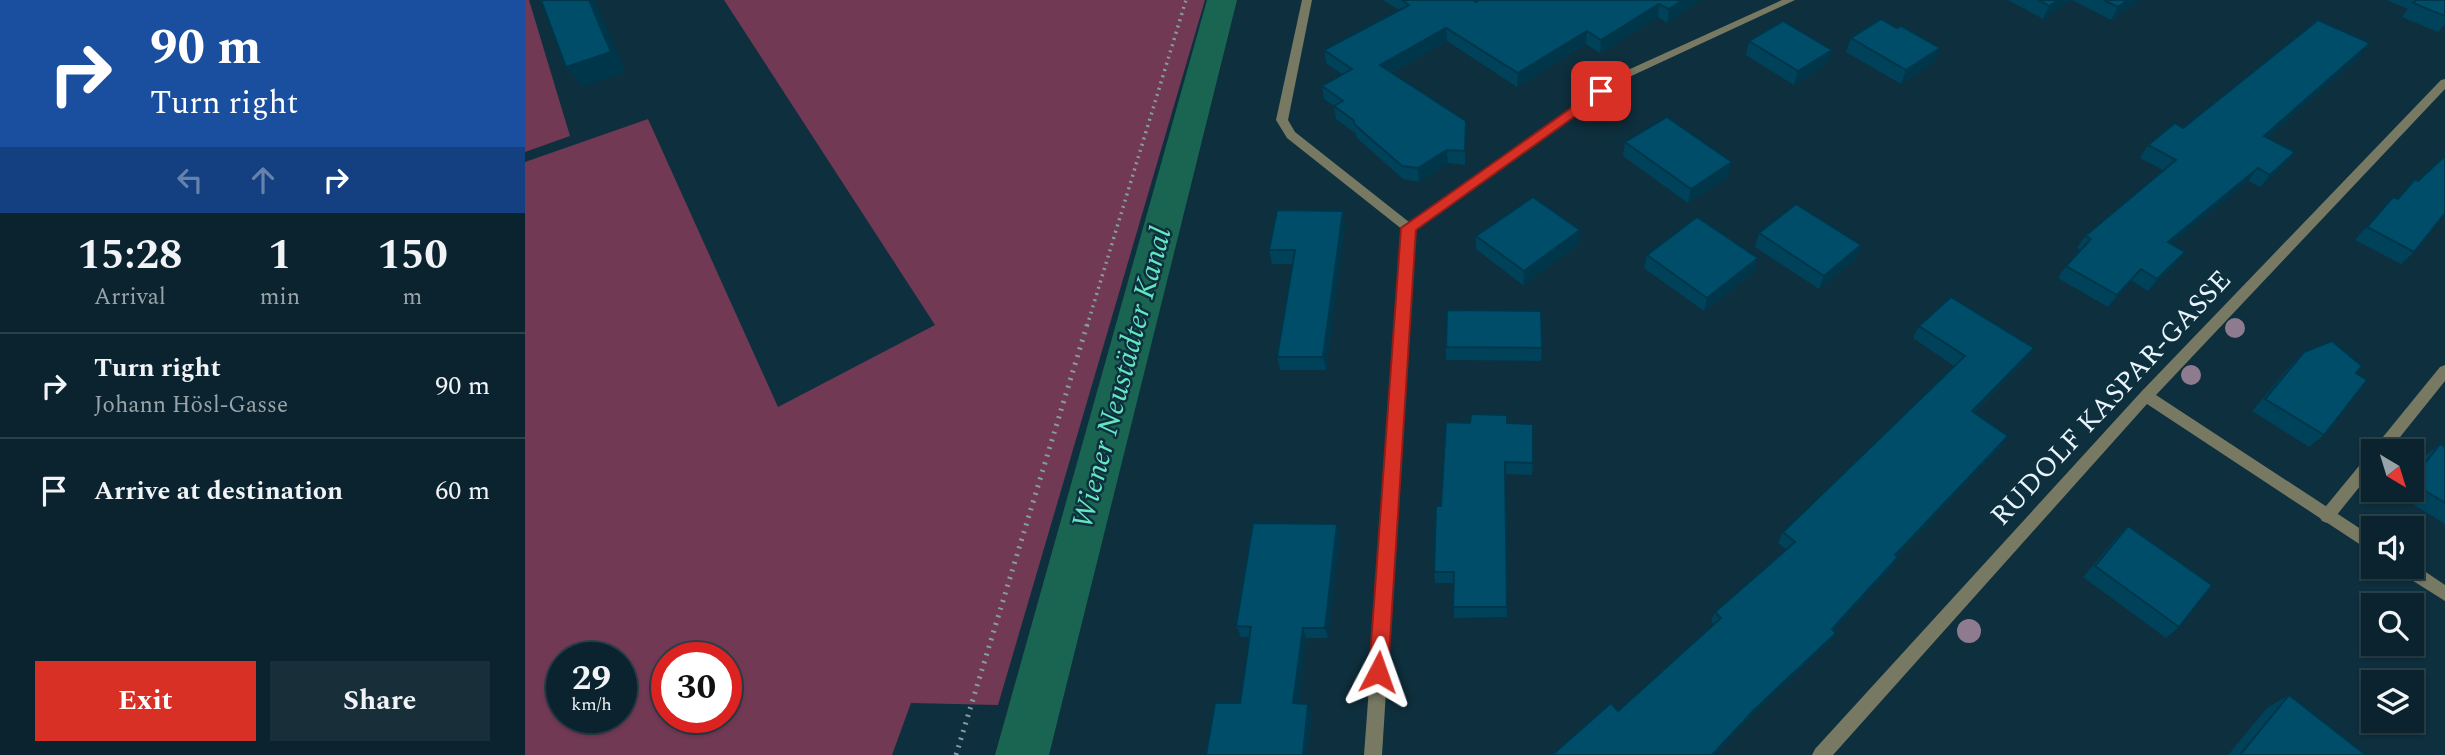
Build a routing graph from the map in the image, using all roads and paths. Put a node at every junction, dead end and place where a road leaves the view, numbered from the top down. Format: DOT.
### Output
graph roads {
  1 [pos="1186,0"];
  2 [pos="1307,0"];
  3 [pos="1790,0"];
  4 [pos="2445,82"];
  5 [pos="1409,228"];
  6 [pos="2445,371"];
  7 [pos="2146,397"];
  8 [pos="2390,439"];
  9 [pos="2361,474"];
  10 [pos="2327,516"];
  11 [pos="2361,538"];
  12 [pos="2423,579"];
  13 [pos="2445,594"];
  14 [pos="957,755"];
  15 [pos="1373,755"];
  16 [pos="1821,755"];
  1 -- 14 [label="path"];
  2 -- 5 [label="street"];
  3 -- 5 [label="street"];
  4 -- 7 [label="street, RUDOLF KASPAR-GASSE"];
  5 -- 15 [label="street"];
  6 -- 8 [label="street"];
  7 -- 10 [label="street"];
  7 -- 16 [label="street, RUDOLF KASPAR-GASSE"];
  9 -- 10 [label="street"];
  10 -- 11 [label="street"];
  12 -- 13 [label="street"];
}
